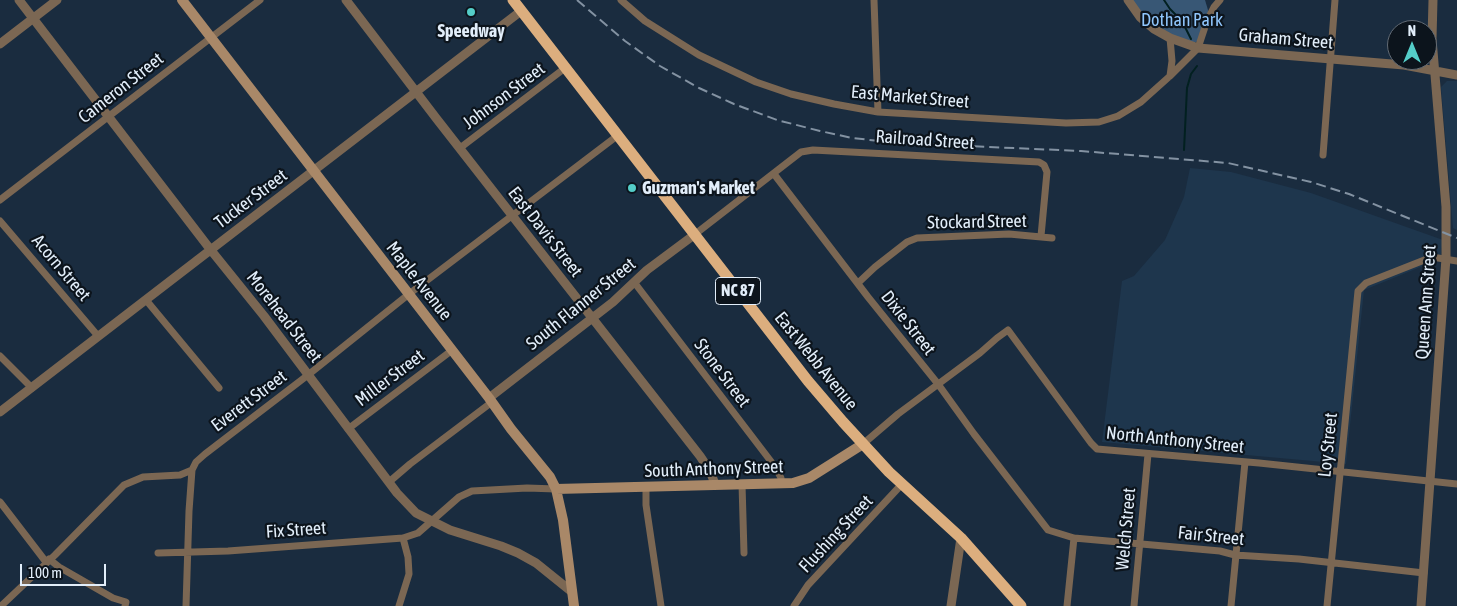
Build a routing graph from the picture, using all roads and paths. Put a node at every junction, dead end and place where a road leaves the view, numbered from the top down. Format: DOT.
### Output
graph roads {
  1 [pos="19,0"];
  2 [pos="57,0"];
  3 [pos="182,0"];
  4 [pos="260,0"];
  5 [pos="346,0"];
  6 [pos="513,0"];
  7 [pos="621,0"];
  8 [pos="634,0"];
  9 [pos="874,0"];
  10 [pos="1128,0"];
  11 [pos="1208,0"];
  12 [pos="1220,0"];
  13 [pos="1335,0"];
  14 [pos="1433,0"];
  15 [pos="629,7"];
  16 [pos="1214,7"];
  17 [pos="521,11"];
  18 [pos="34,18"];
  19 [pos="211,37"];
  20 [pos="1170,38"];
  21 [pos="0,44"];
  22 [pos="1198,48"];
  23 [pos="1330,59"];
  24 [pos="565,68"];
  25 [pos="1435,71"];
  26 [pos="1457,75"];
  27 [pos="1170,76"];
  28 [pos="417,92"];
  29 [pos="878,112"];
  30 [pos="108,116"];
  31 [pos="617,136"];
  32 [pos="460,148"];
  33 [pos="1323,155"];
  34 [pos="314,171"];
  35 [pos="774,174"];
  36 [pos="0,200"];
  37 [pos="513,216"];
  38 [pos="0,220"];
  39 [pos="694,235"];
  40 [pos="1041,236"];
  41 [pos="1052,238"];
  42 [pos="210,249"];
  43 [pos="1446,258"];
  44 [pos="1457,261"];
  45 [pos="634,282"];
  46 [pos="858,283"];
  47 [pos="409,294"];
  48 [pos="146,300"];
  49 [pos="593,318"];
  50 [pos="98,336"];
  51 [pos="451,351"];
  52 [pos="0,356"];
  53 [pos="308,375"];
  54 [pos="938,384"];
  55 [pos="32,388"];
  56 [pos="219,388"];
  57 [pos="490,400"];
  58 [pos="0,412"];
  59 [pos="348,429"];
  60 [pos="863,444"];
  61 [pos="1148,454"];
  62 [pos="1245,462"];
  63 [pos="192,470"];
  64 [pos="1341,472"];
  65 [pos="1430,481"];
  66 [pos="389,482"];
  67 [pos="715,484"];
  68 [pos="742,484"];
  69 [pos="781,484"];
  70 [pos="902,484"];
  71 [pos="1457,484"];
  72 [pos="646,487"];
  73 [pos="556,489"];
  74 [pos="1016,490"];
  75 [pos="0,502"];
  76 [pos="431,522"];
  77 [pos="403,538"];
  78 [pos="961,538"];
  79 [pos="1074,538"];
  80 [pos="1140,544"];
  81 [pos="158,553"];
  82 [pos="188,553"];
  83 [pos="744,553"];
  84 [pos="1235,555"];
  85 [pos="48,560"];
  86 [pos="1332,563"];
  87 [pos="1424,573"];
  88 [pos="572,592"];
  89 [pos="1,606"];
  90 [pos="124,606"];
  91 [pos="186,606"];
  92 [pos="400,606"];
  93 [pos="574,606"];
  94 [pos="661,606"];
  95 [pos="794,606"];
  96 [pos="951,606"];
  97 [pos="1021,606"];
  98 [pos="1067,606"];
  99 [pos="1134,606"];
  100 [pos="1231,606"];
  101 [pos="1327,606"];
  102 [pos="1421,606"];
  1 -- 18 [label="street, Morehead Street"];
  2 -- 18 [label="street"];
  3 -- 19 [label="main road, Maple Avenue"];
  4 -- 19 [label="street, Cameron Street"];
  5 -- 28 [label="street, East Davis Street"];
  6 -- 17 [label="highway, East Webb Avenue / NC 87"];
  7 -- 15 [label="street, East Market Street"];
  8 -- 15 [label="street"];
  9 -- 29 [label="street"];
  10 -- 20 [label="street, Graham Street"];
  11 -- 16 [label="street"];
  12 -- 16 [label="street"];
  13 -- 23 [label="street"];
  14 -- 25 [label="street, Queen Ann Street"];
  15 -- 29 [label="street, East Market Street"];
  16 -- 22 [label="street"];
  17 -- 24 [label="highway, East Webb Avenue / NC 87"];
  17 -- 28 [label="street, Tucker Street"];
  18 -- 21 [label="street"];
  18 -- 30 [label="street, Morehead Street"];
  19 -- 30 [label="street, Cameron Street"];
  19 -- 34 [label="main road, Maple Avenue"];
  20 -- 22 [label="street, Graham Street"];
  20 -- 27 [label="street"];
  22 -- 23 [label="street, Graham Street"];
  22 -- 27 [label="street, East Market Street"];
  23 -- 25 [label="street, Graham Street"];
  23 -- 33 [label="street"];
  24 -- 31 [label="highway, East Webb Avenue / NC 87"];
  24 -- 32 [label="street, Johnson Street"];
  25 -- 26 [label="street, Graham Street"];
  25 -- 43 [label="street, Queen Ann Street"];
  27 -- 29 [label="street, East Market Street"];
  28 -- 32 [label="street, East Davis Street"];
  28 -- 34 [label="street, Tucker Street"];
  30 -- 36 [label="street, Cameron Street"];
  30 -- 42 [label="street, Morehead Street"];
  31 -- 37 [label="street, Everett Street"];
  31 -- 39 [label="highway, East Webb Avenue / NC 87"];
  32 -- 37 [label="street, East Davis Street"];
  34 -- 42 [label="street, Tucker Street"];
  34 -- 47 [label="main road, Maple Avenue"];
  35 -- 39 [label="street"];
  35 -- 40 [label="street, Railroad Street"];
  35 -- 46 [label="street, Dixie Street"];
  37 -- 47 [label="street, Everett Street"];
  37 -- 49 [label="street, East Davis Street"];
  38 -- 50 [label="street, Acorn Street"];
  39 -- 45 [label="street, South Flanner Street"];
  39 -- 60 [label="highway, East Webb Avenue / NC 87"];
  40 -- 41 [label="street, Stockard Street"];
  40 -- 46 [label="street, Stockard Street"];
  42 -- 48 [label="street, Tucker Street"];
  42 -- 53 [label="street, Morehead Street"];
  43 -- 44 [label="street"];
  43 -- 64 [label="street, Loy Street"];
  43 -- 65 [label="street, Queen Ann Street"];
  45 -- 49 [label="street, South Flanner Street"];
  45 -- 69 [label="street, Stone Street"];
  46 -- 54 [label="street, Dixie Street"];
  47 -- 51 [label="main road, Maple Avenue"];
  47 -- 53 [label="street, Everett Street"];
  48 -- 50 [label="street, Tucker Street"];
  48 -- 56 [label="street"];
  49 -- 57 [label="street, South Flanner Street"];
  49 -- 67 [label="street, East Davis Street"];
  50 -- 55 [label="street, Tucker Street"];
  51 -- 57 [label="main road, Maple Avenue"];
  51 -- 59 [label="street, Miller Street"];
  52 -- 55 [label="street"];
  53 -- 59 [label="street, Morehead Street"];
  53 -- 63 [label="street, Everett Street"];
  54 -- 60 [label="street, North Anthony Street"];
  54 -- 61 [label="street, North Anthony Street"];
  54 -- 74 [label="street, Dixie Street"];
  55 -- 58 [label="street, Tucker Street"];
  57 -- 66 [label="street, South Flanner Street"];
  57 -- 73 [label="main road, Maple Avenue"];
  59 -- 66 [label="street, Morehead Street"];
  60 -- 69 [label="main road, South Anthony Street"];
  60 -- 70 [label="highway, East Webb Avenue / NC 87"];
  61 -- 62 [label="street, North Anthony Street"];
  61 -- 80 [label="street, Welch Street"];
  62 -- 64 [label="street, North Anthony Street"];
  62 -- 84 [label="street"];
  63 -- 82 [label="street"];
  63 -- 85 [label="street"];
  64 -- 65 [label="street, North Anthony Street"];
  64 -- 86 [label="street, Loy Street"];
  65 -- 71 [label="street, North Anthony Street"];
  65 -- 87 [label="street, Queen Ann Street"];
  66 -- 76 [label="street, Morehead Street"];
  67 -- 68 [label="main road, South Anthony Street"];
  67 -- 72 [label="main road, South Anthony Street"];
  68 -- 69 [label="main road, South Anthony Street"];
  68 -- 83 [label="street"];
  70 -- 78 [label="highway, East Webb Avenue / NC 87"];
  70 -- 95 [label="street, Flushing Street"];
  72 -- 73 [label="main road, South Anthony Street"];
  72 -- 94 [label="street"];
  73 -- 76 [label="street, Fix Street"];
  73 -- 88 [label="main road, Maple Avenue"];
  74 -- 79 [label="street, Fair Street"];
  75 -- 85 [label="street"];
  76 -- 77 [label="street, Fix Street"];
  76 -- 88 [label="street, Morehead Street"];
  77 -- 82 [label="street, Fix Street"];
  77 -- 92 [label="street"];
  78 -- 96 [label="street"];
  78 -- 97 [label="highway, East Webb Avenue / NC 87"];
  79 -- 80 [label="street, Fair Street"];
  79 -- 98 [label="street"];
  80 -- 84 [label="street, Fair Street"];
  80 -- 99 [label="street, Welch Street"];
  81 -- 82 [label="street, Fix Street"];
  82 -- 91 [label="street"];
  84 -- 86 [label="street, Fair Street"];
  84 -- 100 [label="street"];
  85 -- 89 [label="street"];
  85 -- 90 [label="street"];
  86 -- 87 [label="street, Fair Street"];
  86 -- 101 [label="street, Loy Street"];
  87 -- 102 [label="street, Queen Ann Street"];
  88 -- 93 [label="main road, Maple Avenue"];
}
